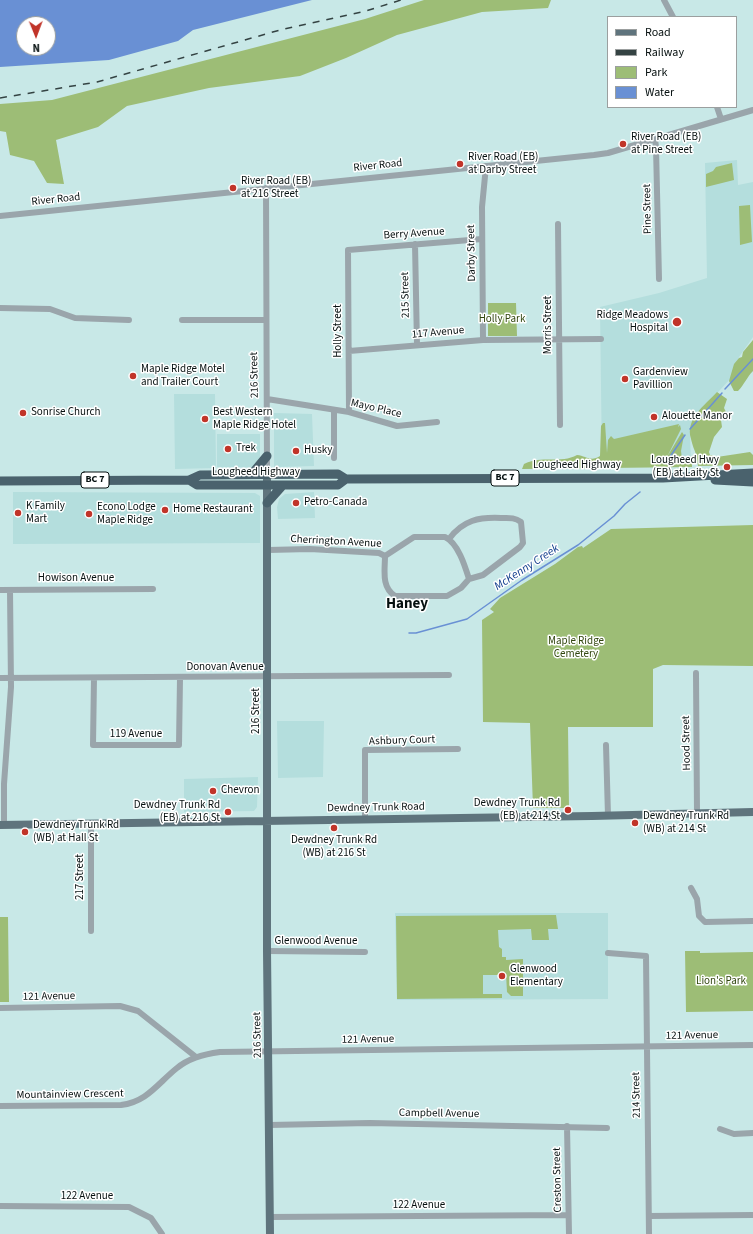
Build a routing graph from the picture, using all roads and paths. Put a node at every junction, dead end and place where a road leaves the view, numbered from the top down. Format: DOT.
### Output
graph roads {
  1 [pos="664,0"];
  2 [pos="672,16"];
  3 [pos="717,108"];
  4 [pos="753,110"];
  5 [pos="721,119"];
  6 [pos="654,139"];
  7 [pos="486,166"];
  8 [pos="266,188"];
  9 [pos="0,216"];
  10 [pos="558,224"];
  11 [pos="482,239"];
  12 [pos="415,244"];
  13 [pos="348,250"];
  14 [pos="659,279"];
  15 [pos="0,308"];
  16 [pos="129,320"];
  17 [pos="182,320"];
  18 [pos="266,320"];
  19 [pos="601,339"];
  20 [pos="483,340"];
  21 [pos="559,340"];
  22 [pos="417,345"];
  23 [pos="349,350"];
  24 [pos="266,399"];
  25 [pos="334,410"];
  26 [pos="349,412"];
  27 [pos="437,422"];
  28 [pos="560,425"];
  29 [pos="267,456"];
  30 [pos="334,458"];
  31 [pos="753,473"];
  32 [pos="252,474"];
  33 [pos="267,474"];
  34 [pos="663,478"];
  35 [pos="346,479"];
  36 [pos="189,480"];
  37 [pos="0,481"];
  38 [pos="753,482"];
  39 [pos="267,485"];
  40 [pos="283,485"];
  41 [pos="267,503"];
  42 [pos="449,539"];
  43 [pos="268,550"];
  44 [pos="385,556"];
  45 [pos="469,579"];
  46 [pos="153,589"];
  47 [pos="0,590"];
  48 [pos="10,590"];
  49 [pos="696,672"];
  50 [pos="449,675"];
  51 [pos="0,678"];
  52 [pos="10,678"];
  53 [pos="94,678"];
  54 [pos="180,678"];
  55 [pos="268,678"];
  56 [pos="3,730"];
  57 [pos="606,745"];
  58 [pos="458,749"];
  59 [pos="753,812"];
  60 [pos="698,813"];
  61 [pos="608,816"];
  62 [pos="365,819"];
  63 [pos="267,820"];
  64 [pos="91,823"];
  65 [pos="2,825"];
  66 [pos="691,888"];
  67 [pos="753,921"];
  68 [pos="91,931"];
  69 [pos="267,952"];
  70 [pos="365,952"];
  71 [pos="608,953"];
  72 [pos="0,1008"];
  73 [pos="753,1045"];
  74 [pos="646,1047"];
  75 [pos="269,1051"];
  76 [pos="196,1057"];
  77 [pos="0,1106"];
  78 [pos="270,1125"];
  79 [pos="567,1126"];
  80 [pos="607,1128"];
  81 [pos="720,1129"];
  82 [pos="753,1133"];
  83 [pos="0,1206"];
  84 [pos="568,1215"];
  85 [pos="649,1216"];
  86 [pos="753,1216"];
  87 [pos="270,1217"];
  88 [pos="162,1234"];
  89 [pos="270,1234"];
  90 [pos="568,1234"];
  91 [pos="649,1234"];
  1 -- 2 [label="street"];
  3 -- 5 [label="street"];
  4 -- 5 [label="street, River Road"];
  5 -- 6 [label="street, River Road"];
  6 -- 7 [label="street, River Road"];
  6 -- 14 [label="street, Pine Street"];
  7 -- 8 [label="street, River Road"];
  7 -- 11 [label="street, Darby Street"];
  8 -- 9 [label="street, River Road"];
  8 -- 18 [label="street, 216 Street"];
  10 -- 21 [label="street, Morris Street"];
  11 -- 12 [label="street, Berry Avenue"];
  11 -- 20 [label="street, Darby Street"];
  12 -- 13 [label="street, Berry Avenue"];
  12 -- 22 [label="street, 215 Street"];
  13 -- 23 [label="street, Holly Street"];
  15 -- 16 [label="street"];
  17 -- 18 [label="street"];
  18 -- 24 [label="street, 216 Street"];
  19 -- 21 [label="street, 117 Avenue"];
  20 -- 21 [label="street, 117 Avenue"];
  20 -- 22 [label="street, 117 Avenue"];
  21 -- 28 [label="street, Morris Street"];
  22 -- 23 [label="street, 117 Avenue"];
  23 -- 26 [label="street, Holly Street"];
  24 -- 25 [label="street"];
  24 -- 29 [label="street, 216 Street"];
  25 -- 26 [label="street, Mayo Place"];
  25 -- 30 [label="street, Mayo Place"];
  26 -- 27 [label="street, Mayo Place"];
  29 -- 32 [label="highway"];
  29 -- 33 [label="street, 216 Street"];
  31 -- 34 [label="highway, Lougheed Highway / BC 7"];
  32 -- 33 [label="highway, Lougheed Highway / BC 7"];
  32 -- 36 [label="highway, Lougheed Highway / BC 7"];
  33 -- 35 [label="highway, Lougheed Highway / BC 7"];
  33 -- 39 [label="main road, 216 Street"];
  34 -- 35 [label="highway, Lougheed Highway / BC 7"];
  34 -- 38 [label="highway, Lougheed Highway / BC 7"];
  35 -- 40 [label="highway, Lougheed Highway / BC 7"];
  36 -- 37 [label="highway, Lougheed Highway / BC 7"];
  36 -- 39 [label="highway, Lougheed Highway / BC 7"];
  39 -- 40 [label="highway, Lougheed Highway / BC 7"];
  39 -- 41 [label="main road, 216 Street"];
  40 -- 41 [label="highway"];
  41 -- 43 [label="main road, 216 Street"];
  42 -- 44 [label="street, Cherrington Avenue"];
  42 -- 45 [label="street"];
  42 -- 45 [label="street"];
  43 -- 44 [label="street, Cherrington Avenue"];
  43 -- 55 [label="main road, 216 Street"];
  44 -- 45 [label="street"];
  46 -- 48 [label="street, Howison Avenue"];
  47 -- 48 [label="street, Howison Avenue"];
  48 -- 52 [label="street"];
  49 -- 60 [label="street, Hood Street"];
  50 -- 55 [label="street, Donovan Avenue"];
  51 -- 52 [label="street, Donovan Avenue"];
  52 -- 53 [label="street, Donovan Avenue"];
  52 -- 56 [label="street"];
  53 -- 54 [label="street, Donovan Avenue"];
  53 -- 54 [label="street, 119 Avenue"];
  54 -- 55 [label="street, Donovan Avenue"];
  55 -- 63 [label="main road, 216 Street"];
  56 -- 65 [label="street"];
  57 -- 61 [label="street"];
  58 -- 62 [label="street, Ashbury Court"];
  59 -- 60 [label="main road, Dewdney Trunk Road"];
  60 -- 61 [label="main road, Dewdney Trunk Road"];
  61 -- 62 [label="main road, Dewdney Trunk Road"];
  62 -- 63 [label="main road, Dewdney Trunk Road"];
  63 -- 64 [label="main road, Dewdney Trunk Road"];
  63 -- 69 [label="main road, 216 Street"];
  64 -- 65 [label="main road, Dewdney Trunk Road"];
  64 -- 68 [label="street, 217 Street"];
  66 -- 67 [label="street"];
  69 -- 70 [label="street, Glenwood Avenue"];
  69 -- 75 [label="main road, 216 Street"];
  71 -- 74 [label="street, 214 Street"];
  72 -- 76 [label="street, 121 Avenue"];
  73 -- 74 [label="street, 121 Avenue"];
  74 -- 75 [label="street, 121 Avenue"];
  74 -- 85 [label="street, 214 Street"];
  75 -- 76 [label="street, 121 Avenue"];
  75 -- 78 [label="main road, 216 Street"];
  76 -- 77 [label="street, Mountainview Crescent"];
  78 -- 79 [label="street, Campbell Avenue"];
  78 -- 87 [label="main road, 216 Street"];
  79 -- 80 [label="street, Campbell Avenue"];
  79 -- 84 [label="street, Creston Street"];
  81 -- 82 [label="street"];
  83 -- 88 [label="street, 122 Avenue"];
  84 -- 87 [label="street, 122 Avenue"];
  84 -- 90 [label="street, Creston Street"];
  85 -- 86 [label="street"];
  85 -- 91 [label="street, 214 Street"];
  87 -- 89 [label="main road, 216 Street"];
}
